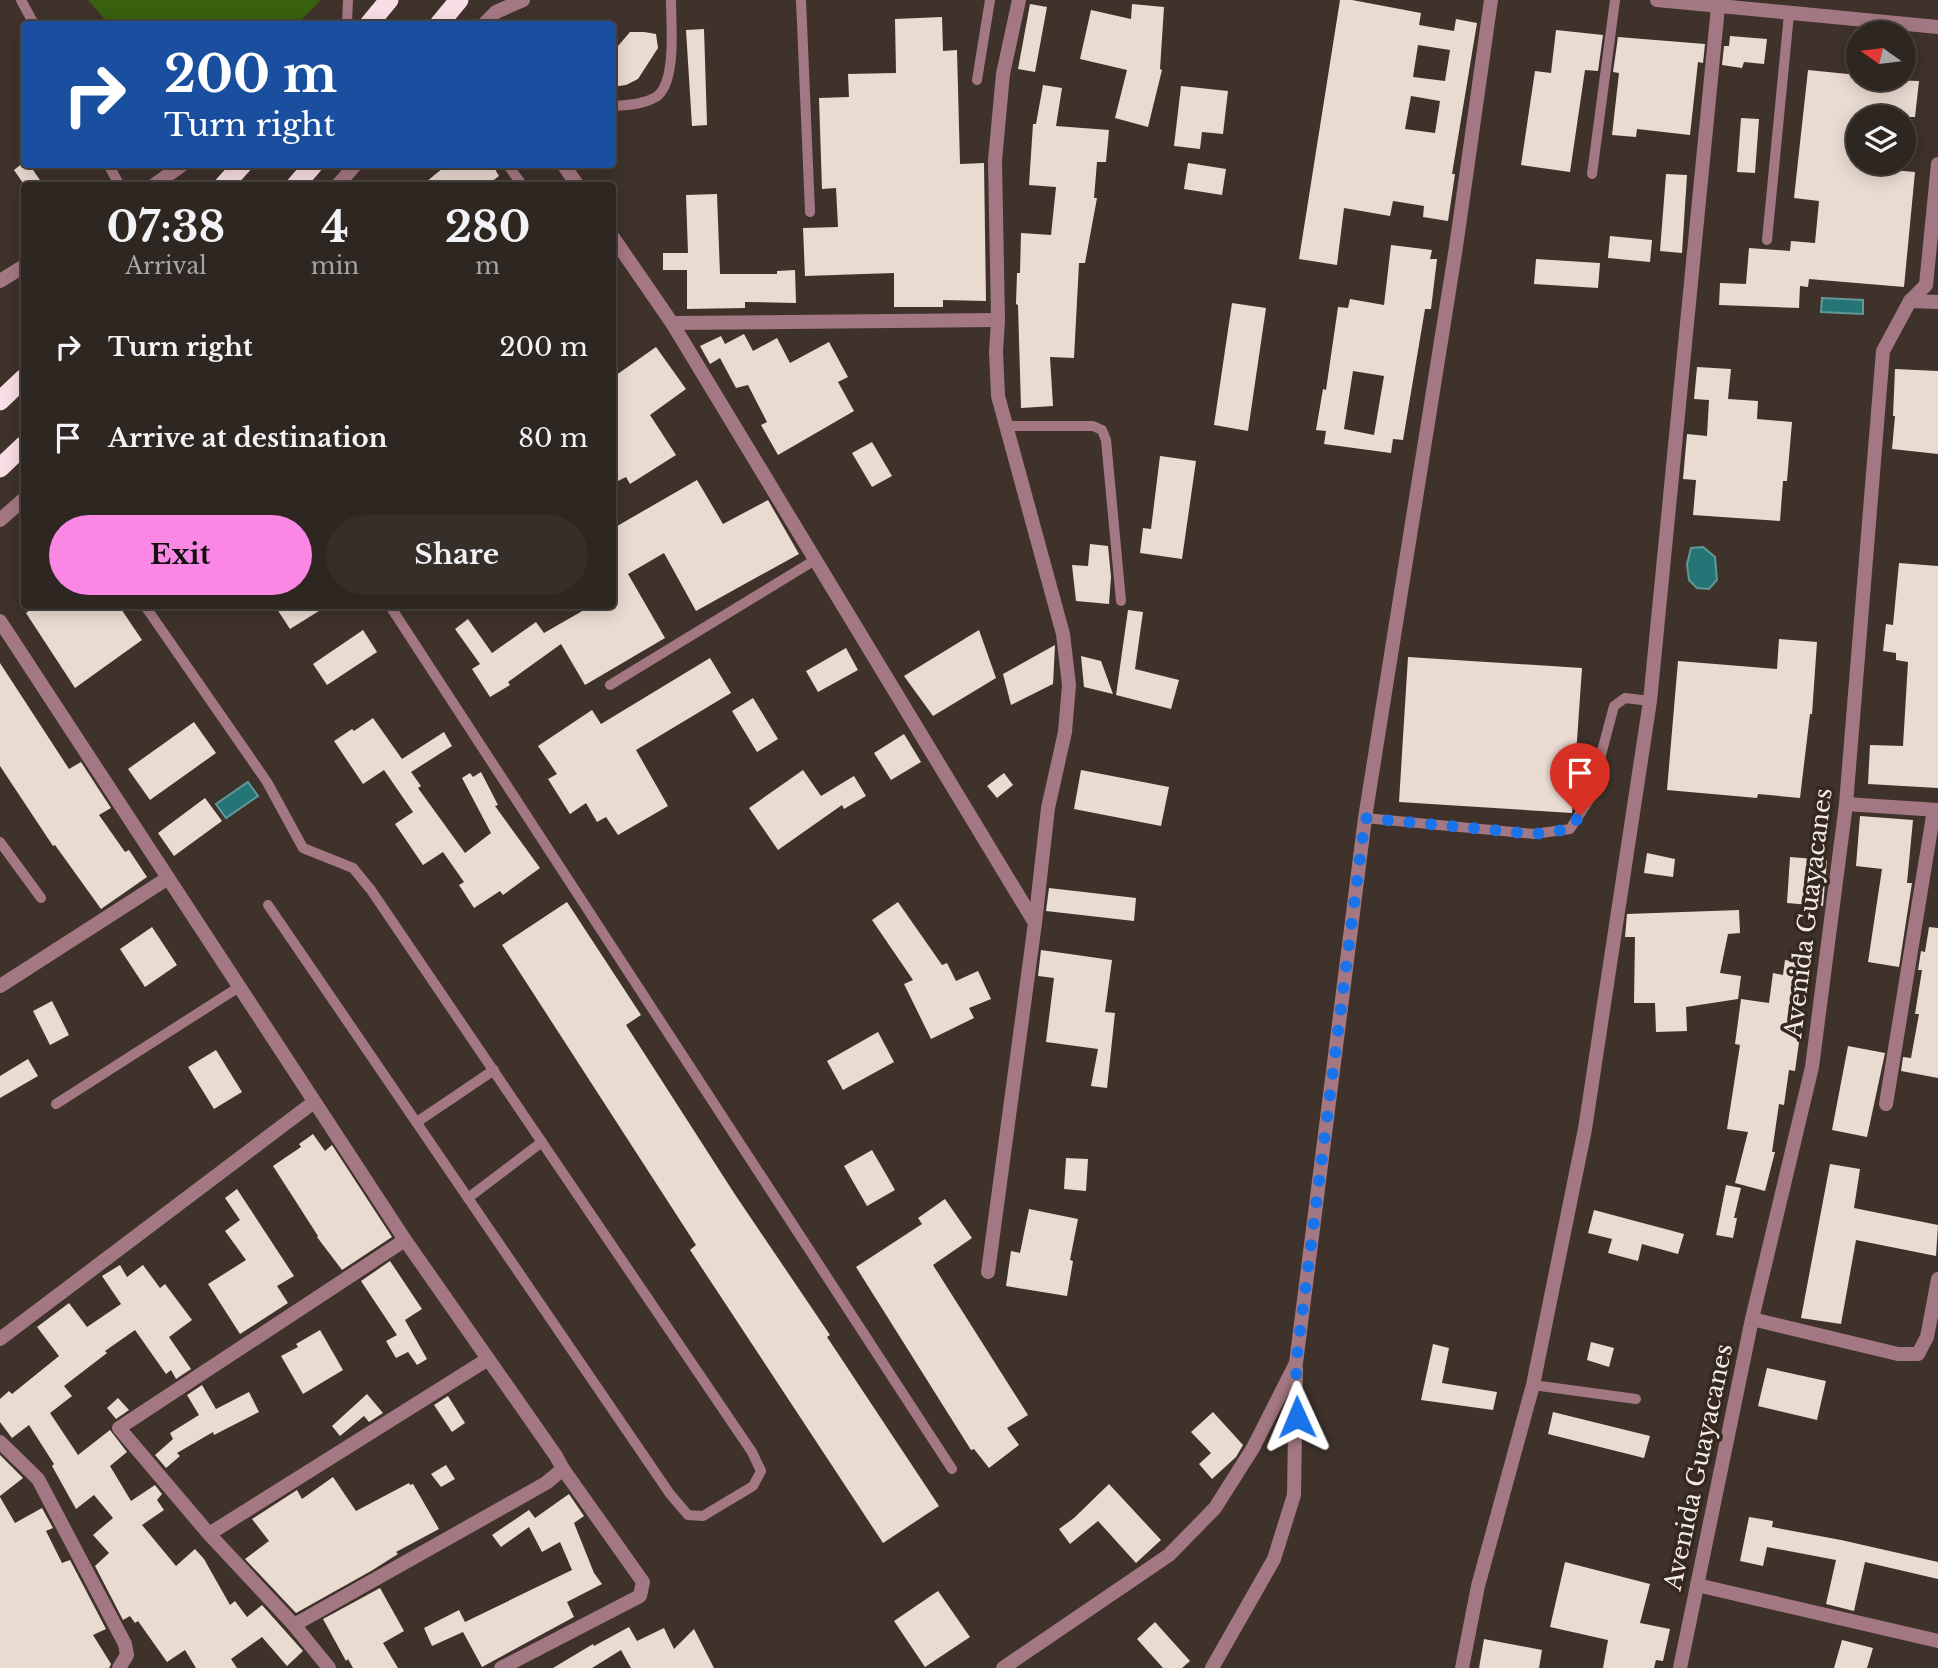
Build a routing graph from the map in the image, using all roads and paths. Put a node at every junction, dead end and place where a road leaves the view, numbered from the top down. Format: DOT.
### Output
graph roads {
  1 [pos="21,0"];
  2 [pos="348,0"];
  3 [pos="389,0"];
  4 [pos="459,0"];
  5 [pos="523,0"];
  6 [pos="671,0"];
  7 [pos="800,0"];
  8 [pos="990,0"];
  9 [pos="1019,0"];
  10 [pos="1491,0"];
  11 [pos="1615,0"];
  12 [pos="1657,0"];
  13 [pos="1718,7"];
  14 [pos="1789,14"];
  15 [pos="32,21"];
  16 [pos="347,21"];
  17 [pos="372,21"];
  18 [pos="442,21"];
  19 [pos="487,21"];
  20 [pos="1938,27"];
  21 [pos="977,80"];
  22 [pos="616,106"];
  23 [pos="1938,164"];
  24 [pos="178,168"];
  25 [pos="239,168"];
  26 [pos="311,168"];
  27 [pos="353,168"];
  28 [pos="1592,174"];
  29 [pos="158,182"];
  30 [pos="227,182"];
  31 [pos="298,182"];
  32 [pos="340,182"];
  33 [pos="810,212"];
  34 [pos="1767,240"];
  35 [pos="616,242"];
  36 [pos="21,268"];
  37 [pos="0,281"];
  38 [pos="1910,301"];
  39 [pos="1938,302"];
  40 [pos="998,320"];
  41 [pos="672,323"];
  42 [pos="21,381"];
  43 [pos="0,401"];
  44 [pos="1006,426"];
  45 [pos="21,448"];
  46 [pos="0,468"];
  47 [pos="21,502"];
  48 [pos="0,520"];
  49 [pos="815,560"];
  50 [pos="1121,601"];
  51 [pos="147,609"];
  52 [pos="392,609"];
  53 [pos="0,621"];
  54 [pos="610,685"];
  55 [pos="1650,701"];
  56 [pos="1846,804"];
  57 [pos="1936,810"];
  58 [pos="1365,818"];
  59 [pos="0,842"];
  60 [pos="168,878"];
  61 [pos="41,898"];
  62 [pos="268,905"];
  63 [pos="1035,922"];
  64 [pos="0,986"];
  65 [pos="239,987"];
  66 [pos="494,1070"];
  67 [pos="314,1102"];
  68 [pos="57,1104"];
  69 [pos="1886,1104"];
  70 [pos="417,1122"];
  71 [pos="542,1142"];
  72 [pos="468,1198"];
  73 [pos="405,1240"];
  74 [pos="988,1272"];
  75 [pos="1938,1279"];
  76 [pos="1752,1319"];
  77 [pos="0,1339"];
  78 [pos="488,1359"];
  79 [pos="1296,1363"];
  80 [pos="1533,1385"];
  81 [pos="1636,1399"];
  82 [pos="0,1442"];
  83 [pos="563,1469"];
  84 [pos="952,1469"];
  85 [pos="209,1534"];
  86 [pos="1697,1585"];
  87 [pos="294,1625"];
  88 [pos="1938,1641"];
  89 [pos="119,1668"];
  90 [pos="328,1668"];
  91 [pos="501,1668"];
  92 [pos="1003,1668"];
  93 [pos="1212,1668"];
  94 [pos="1462,1668"];
  95 [pos="1680,1668"];
  1 -- 15 [label="lane"];
  2 -- 16 [label="lane"];
  3 -- 17 [label="highway"];
  4 -- 18 [label="highway"];
  5 -- 19 [label="street"];
  6 -- 22 [label="lane"];
  7 -- 33 [label="lane"];
  8 -- 21 [label="lane"];
  9 -- 40 [label="street"];
  10 -- 58 [label="street"];
  11 -- 28 [label="lane"];
  12 -- 13 [label="street"];
  13 -- 14 [label="street"];
  13 -- 55 [label="street"];
  14 -- 20 [label="street"];
  14 -- 34 [label="lane"];
  23 -- 38 [label="street, Avenida Guayacanes"];
  24 -- 29 [label="street"];
  25 -- 30 [label="highway"];
  26 -- 31 [label="highway"];
  27 -- 32 [label="street"];
  35 -- 41 [label="street"];
  36 -- 37 [label="street"];
  38 -- 39 [label="street"];
  38 -- 56 [label="street, Avenida Guayacanes"];
  40 -- 41 [label="street"];
  40 -- 44 [label="street"];
  41 -- 49 [label="street"];
  42 -- 43 [label="highway"];
  44 -- 50 [label="lane"];
  44 -- 63 [label="street"];
  45 -- 46 [label="highway"];
  47 -- 48 [label="street"];
  49 -- 54 [label="lane"];
  49 -- 63 [label="street"];
  51 -- 66 [label="lane"];
  52 -- 84 [label="lane"];
  53 -- 60 [label="street"];
  55 -- 58 [label="lane"];
  55 -- 80 [label="street"];
  56 -- 57 [label="street"];
  56 -- 76 [label="street, Avenida Guayacanes"];
  57 -- 69 [label="street"];
  58 -- 79 [label="street"];
  59 -- 61 [label="lane"];
  60 -- 64 [label="street"];
  60 -- 65 [label="street"];
  62 -- 70 [label="lane"];
  63 -- 74 [label="street"];
  65 -- 67 [label="street"];
  65 -- 68 [label="lane"];
  66 -- 70 [label="lane"];
  66 -- 71 [label="lane"];
  67 -- 73 [label="street"];
  67 -- 77 [label="street"];
  70 -- 72 [label="lane"];
  71 -- 72 [label="lane"];
  71 -- 72 [label="lane"];
  73 -- 78 [label="street"];
  73 -- 85 [label="street"];
  75 -- 76 [label="street"];
  76 -- 86 [label="street, Avenida Guayacanes"];
  78 -- 83 [label="street"];
  78 -- 85 [label="street"];
  79 -- 92 [label="street"];
  79 -- 93 [label="street"];
  80 -- 81 [label="lane"];
  80 -- 94 [label="street"];
  82 -- 89 [label="street"];
  83 -- 87 [label="street"];
  83 -- 91 [label="street"];
  85 -- 87 [label="street"];
  86 -- 88 [label="street"];
  86 -- 95 [label="street, Avenida Guayacanes"];
  87 -- 90 [label="street"];
}
